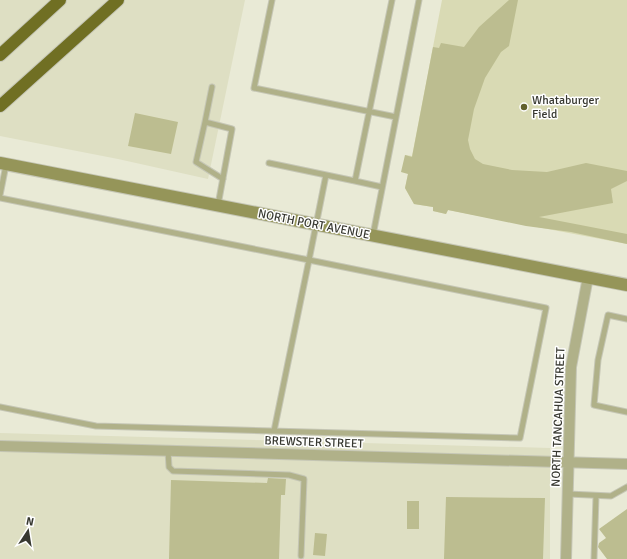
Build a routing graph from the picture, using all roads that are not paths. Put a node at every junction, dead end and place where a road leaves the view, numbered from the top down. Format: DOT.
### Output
graph roads {
  1 [pos="60,0"];
  2 [pos="118,0"];
  3 [pos="272,0"];
  4 [pos="392,0"];
  5 [pos="419,0"];
  6 [pos="0,55"];
  7 [pos="212,87"];
  8 [pos="0,106"];
  9 [pos="370,112"];
  10 [pos="396,117"];
  11 [pos="205,122"];
  12 [pos="3,163"];
  13 [pos="269,163"];
  14 [pos="326,175"];
  15 [pos="223,179"];
  16 [pos="356,181"];
  17 [pos="382,187"];
  18 [pos="0,195"];
  19 [pos="0,198"];
  20 [pos="218,205"];
  21 [pos="316,224"];
  22 [pos="373,235"];
  23 [pos="308,260"];
  24 [pos="588,277"];
  25 [pos="627,285"];
  26 [pos="627,319"];
  27 [pos="0,407"];
  28 [pos="627,412"];
  29 [pos="274,431"];
  30 [pos="0,446"];
  31 [pos="168,451"];
  32 [pos="569,463"];
  33 [pos="627,464"];
  34 [pos="627,487"];
  35 [pos="568,494"];
  36 [pos="596,496"];
  37 [pos="301,556"];
  38 [pos="566,559"];
  39 [pos="594,559"];
  1 -- 6 [label="highway"];
  2 -- 8 [label="highway"];
  3 -- 9 [label="lane"];
  4 -- 9 [label="lane"];
  5 -- 10 [label="lane"];
  7 -- 11 [label="lane"];
  9 -- 10 [label="lane"];
  9 -- 16 [label="lane"];
  10 -- 17 [label="lane"];
  11 -- 15 [label="lane"];
  11 -- 15 [label="lane"];
  12 -- 18 [label="lane"];
  12 -- 20 [label="main road, NORTH PORT AVENUE"];
  13 -- 14 [label="lane"];
  14 -- 16 [label="lane"];
  14 -- 21 [label="lane"];
  15 -- 20 [label="lane"];
  16 -- 17 [label="lane"];
  17 -- 22 [label="lane"];
  19 -- 23 [label="lane"];
  20 -- 21 [label="main road, NORTH PORT AVENUE"];
  21 -- 22 [label="main road, NORTH PORT AVENUE"];
  21 -- 23 [label="lane"];
  22 -- 24 [label="main road, NORTH PORT AVENUE"];
  23 -- 29 [label="lane"];
  23 -- 29 [label="lane"];
  24 -- 25 [label="main road, NORTH PORT AVENUE"];
  24 -- 32 [label="street, NORTH TANCAHUA STREET"];
  26 -- 28 [label="lane"];
  27 -- 29 [label="lane"];
  30 -- 31 [label="street, BREWSTER STREET"];
  31 -- 32 [label="street, BREWSTER STREET"];
  31 -- 37 [label="lane"];
  32 -- 33 [label="street, BREWSTER STREET"];
  32 -- 35 [label="street, NORTH TANCAHUA STREET"];
  34 -- 36 [label="lane"];
  35 -- 36 [label="lane"];
  35 -- 38 [label="street, NORTH TANCAHUA STREET"];
  36 -- 39 [label="lane"];
}
